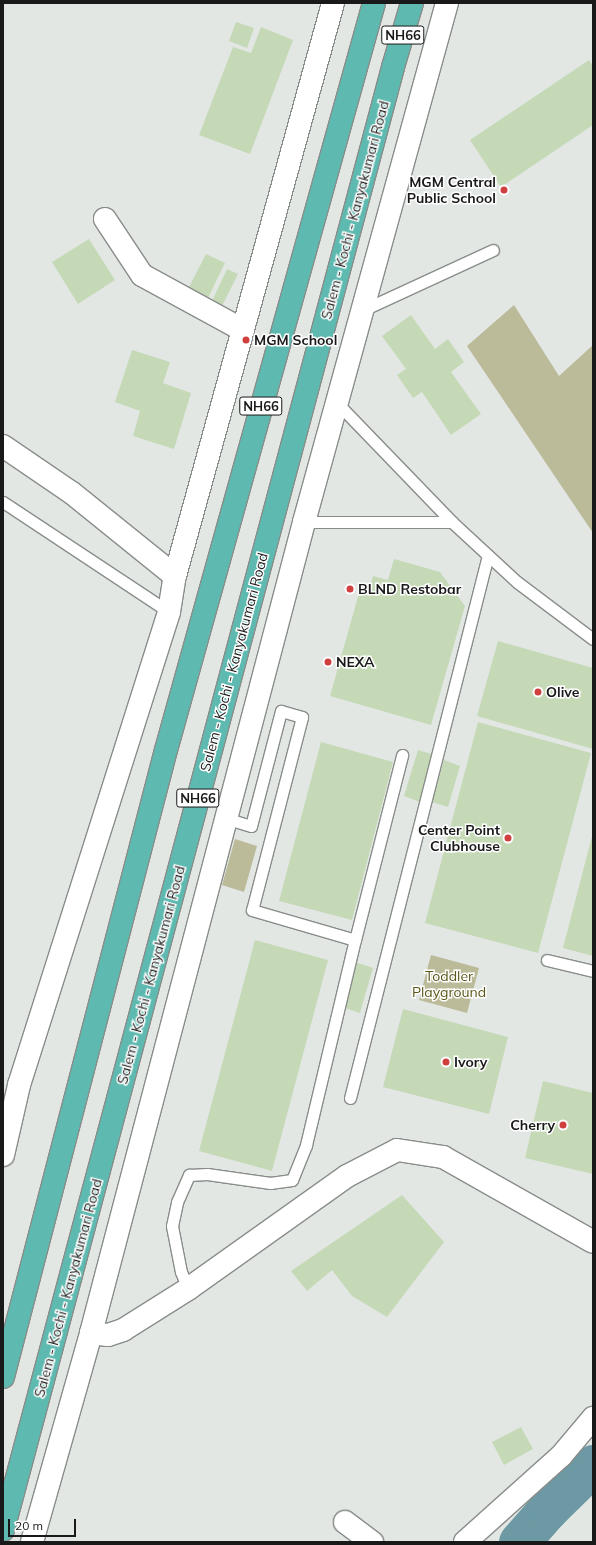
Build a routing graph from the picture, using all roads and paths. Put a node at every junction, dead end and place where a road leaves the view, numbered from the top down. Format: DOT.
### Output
graph roads {
  1 [pos="333,3"];
  2 [pos="374,3"];
  3 [pos="412,3"];
  4 [pos="447,3"];
  5 [pos="105,219"];
  6 [pos="493,250"];
  7 [pos="361,311"];
  8 [pos="243,330"];
  9 [pos="338,404"];
  10 [pos="3,446"];
  11 [pos="3,502"];
  12 [pos="304,522"];
  13 [pos="452,522"];
  14 [pos="488,555"];
  15 [pos="175,576"];
  16 [pos="169,612"];
  17 [pos="593,639"];
  18 [pos="402,755"];
  19 [pos="228,819"];
  20 [pos="355,940"];
  21 [pos="547,960"];
  22 [pos="593,971"];
  23 [pos="350,1098"];
  24 [pos="3,1155"];
  25 [pos="593,1242"];
  26 [pos="188,1289"];
  27 [pos="91,1333"];
  28 [pos="3,1377"];
  29 [pos="593,1418"];
  30 [pos="345,1522"];
  31 [pos="3,1530"];
  32 [pos="476,1539"];
  33 [pos="32,1542"];
  34 [pos="372,1542"];
  1 -- 8 [label="street"];
  2 -- 28 [label="highway, NH66"];
  3 -- 31 [label="highway, Salem - Kochi - Kanyakumari Road / NH66"];
  4 -- 7 [label="street"];
  5 -- 8 [label="street"];
  6 -- 7 [label="lane"];
  7 -- 9 [label="street"];
  8 -- 15 [label="street"];
  9 -- 12 [label="street"];
  9 -- 13 [label="lane"];
  10 -- 15 [label="street"];
  11 -- 16 [label="lane"];
  12 -- 13 [label="lane"];
  12 -- 19 [label="street"];
  13 -- 14 [label="lane"];
  14 -- 17 [label="lane"];
  14 -- 23 [label="lane"];
  15 -- 16 [label="street"];
  16 -- 24 [label="street"];
  18 -- 20 [label="lane"];
  19 -- 20 [label="lane"];
  19 -- 27 [label="street"];
  20 -- 26 [label="lane"];
  21 -- 22 [label="lane"];
  25 -- 26 [label="street"];
  26 -- 27 [label="street"];
  27 -- 33 [label="street"];
  29 -- 32 [label="street"];
  30 -- 34 [label="street"];
}
